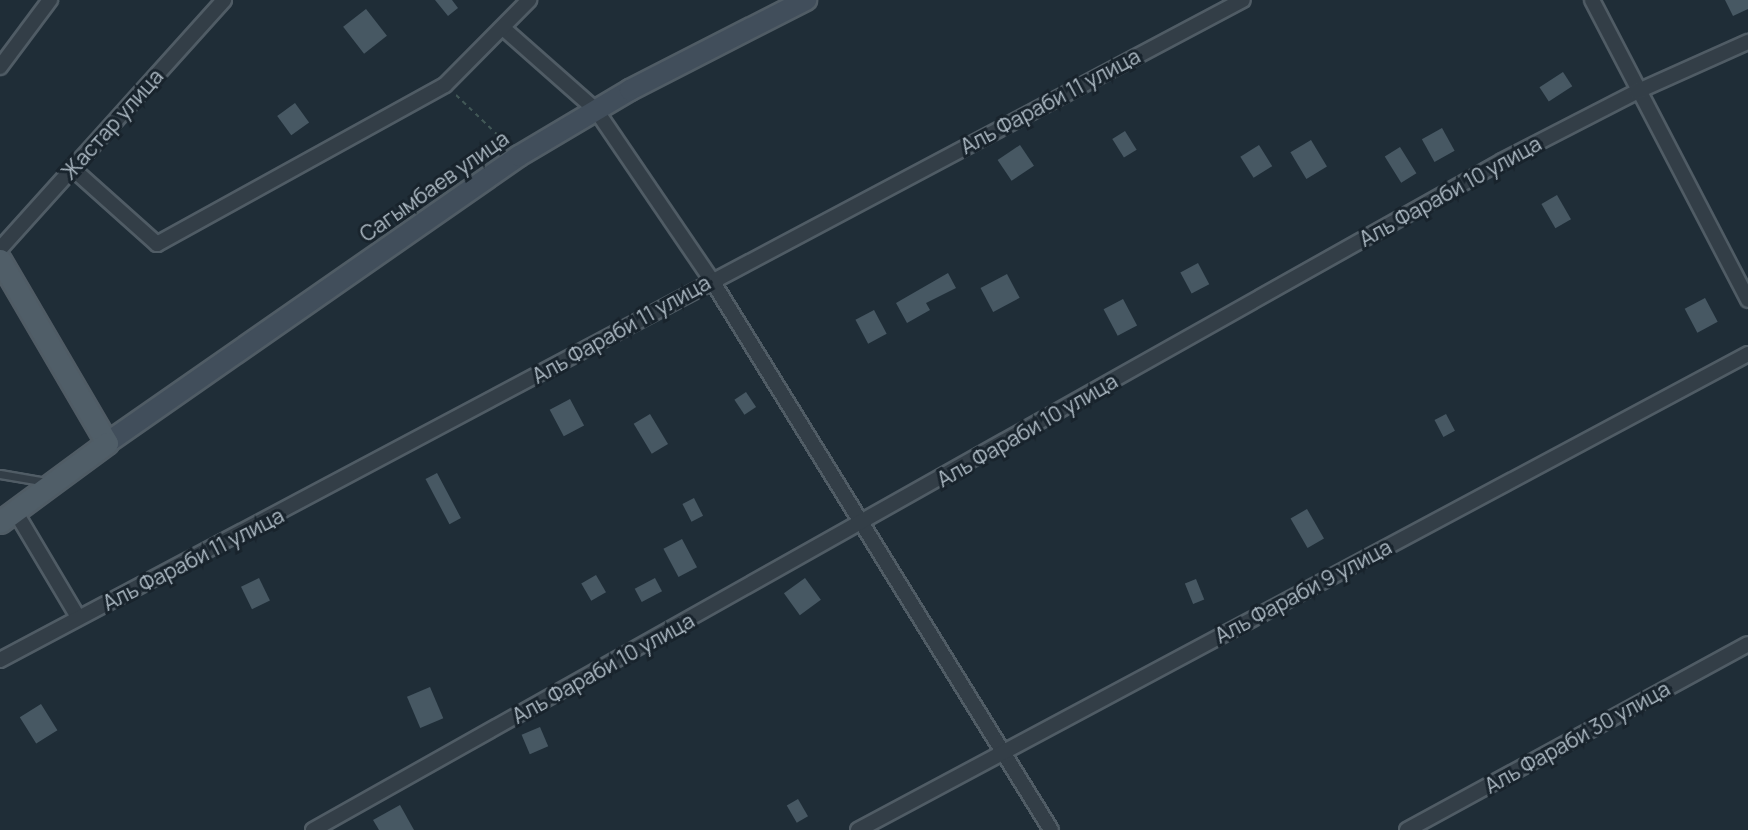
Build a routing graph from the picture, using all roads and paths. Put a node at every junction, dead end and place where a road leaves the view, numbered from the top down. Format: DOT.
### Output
graph roads {
  1 [pos="50,0"];
  2 [pos="224,0"];
  3 [pos="530,0"];
  4 [pos="806,0"];
  5 [pos="1243,0"];
  6 [pos="1592,0"];
  7 [pos="504,29"];
  8 [pos="1748,42"];
  9 [pos="0,67"];
  10 [pos="445,85"];
  11 [pos="1636,92"];
  12 [pos="596,110"];
  13 [pos="519,156"];
  14 [pos="72,168"];
  15 [pos="0,249"];
  16 [pos="0,260"];
  17 [pos="711,279"];
  18 [pos="1748,300"];
  19 [pos="1748,354"];
  20 [pos="107,443"];
  21 [pos="0,474"];
  22 [pos="52,483"];
  23 [pos="8,516"];
  24 [pos="862,524"];
  25 [pos="78,617"];
  26 [pos="1748,644"];
  27 [pos="0,660"];
  28 [pos="1003,748"];
  29 [pos="313,830"];
  30 [pos="858,830"];
  31 [pos="1051,830"];
  32 [pos="1407,830"];
  1 -- 9 [label="street"];
  2 -- 14 [label="street, Жастар улица"];
  3 -- 7 [label="street"];
  4 -- 12 [label="street, Сагымбаев улица"];
  5 -- 17 [label="street, Аль Фараби 11 улица"];
  6 -- 11 [label="street"];
  7 -- 10 [label="street"];
  7 -- 12 [label="street"];
  8 -- 11 [label="street, Аль Фараби 10 улица"];
  10 -- 13 [label="path"];
  10 -- 14 [label="street"];
  11 -- 18 [label="street"];
  11 -- 24 [label="street, Аль Фараби 10 улица"];
  12 -- 13 [label="street, Сагымбаев улица"];
  12 -- 17 [label="street"];
  13 -- 20 [label="street, Сагымбаев улица"];
  14 -- 15 [label="street, Жастар улица"];
  16 -- 20 [label="main road"];
  17 -- 24 [label="street"];
  17 -- 25 [label="street, Аль Фараби 11 улица"];
  19 -- 28 [label="street, Аль Фараби 9 улица"];
  20 -- 22 [label="main road"];
  21 -- 22 [label="lane"];
  22 -- 23 [label="main road"];
  23 -- 25 [label="street"];
  24 -- 28 [label="street"];
  24 -- 29 [label="street, Аль Фараби 10 улица"];
  25 -- 27 [label="street, Аль Фараби 11 улица"];
  26 -- 32 [label="street, Аль Фараби 30 улица"];
  28 -- 30 [label="street, Аль Фараби 9 улица"];
  28 -- 31 [label="street"];
}
